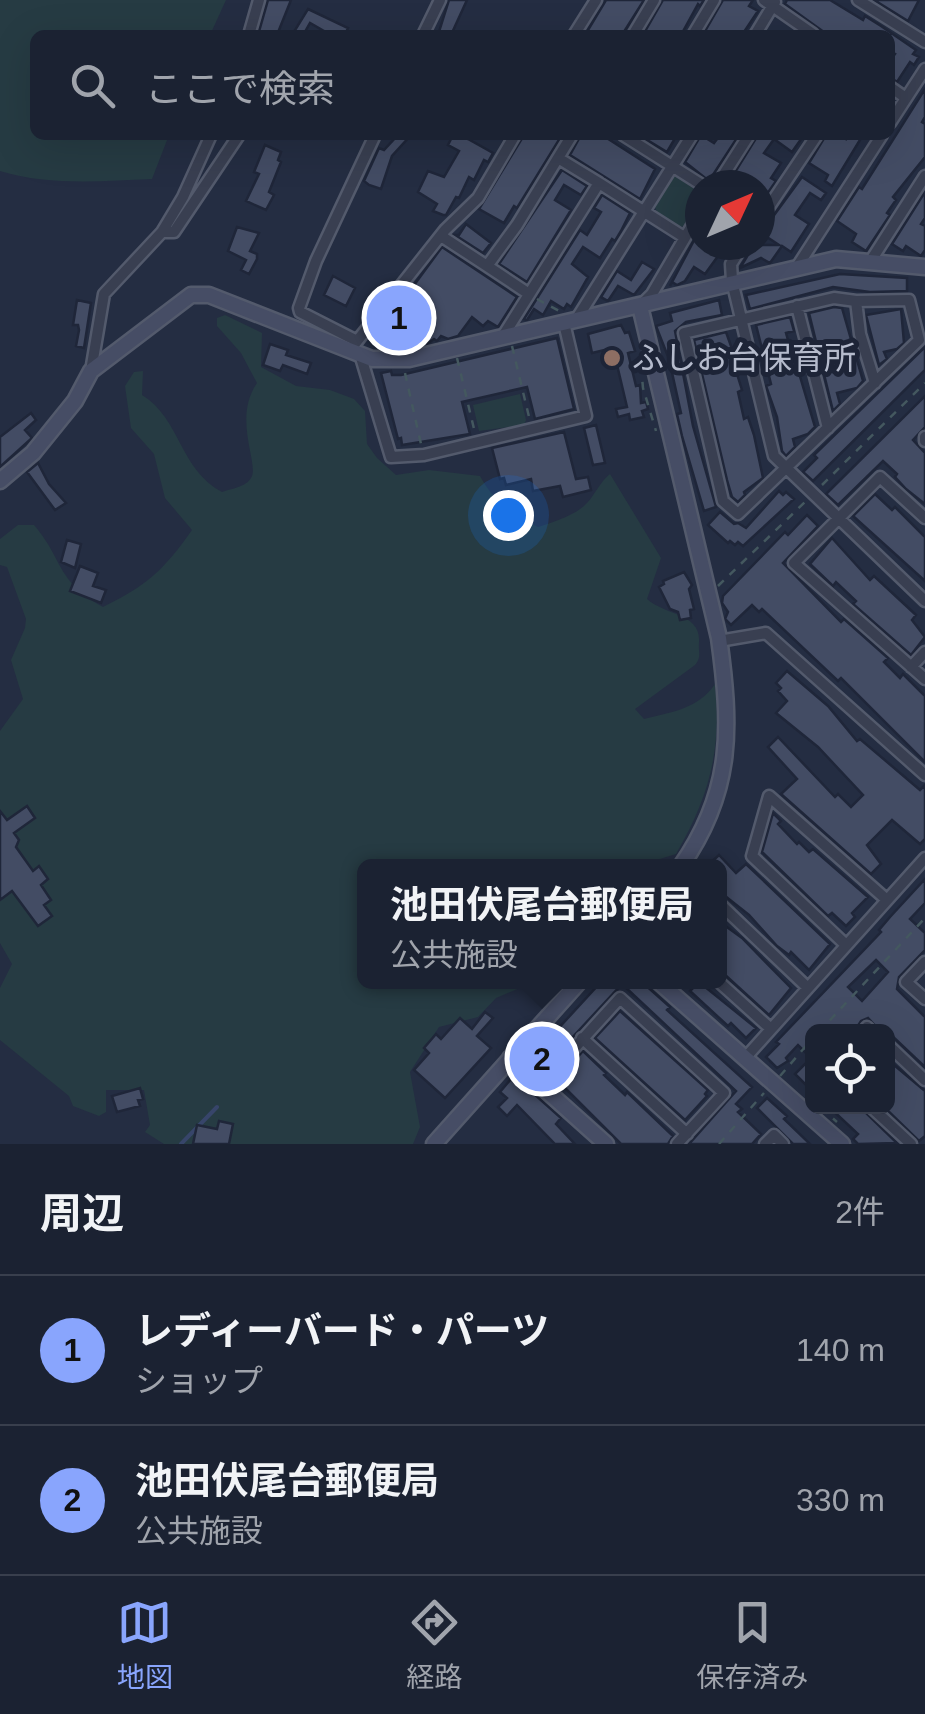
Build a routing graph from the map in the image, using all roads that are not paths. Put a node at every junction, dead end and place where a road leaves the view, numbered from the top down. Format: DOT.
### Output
graph roads {
  1 [pos="259,0"];
  2 [pos="440,0"];
  3 [pos="596,0"];
  4 [pos="654,0"];
  5 [pos="714,0"];
  6 [pos="858,0"];
  7 [pos="771,2"];
  8 [pos="250,30"];
  9 [pos="425,30"];
  10 [pos="577,30"];
  11 [pos="636,30"];
  12 [pos="696,30"];
  13 [pos="757,30"];
  14 [pos="807,30"];
  15 [pos="925,42"];
  16 [pos="925,69"];
  17 [pos="895,90"];
  18 [pos="906,98"];
  19 [pos="895,115"];
  20 [pos="210,140"];
  21 [pos="236,140"];
  22 [pos="373,140"];
  23 [pos="511,140"];
  24 [pos="569,140"];
  25 [pos="634,140"];
  26 [pos="689,140"];
  27 [pos="745,140"];
  28 [pos="814,140"];
  29 [pos="879,140"];
  30 [pos="558,158"];
  31 [pos="672,166"];
  32 [pos="726,170"];
  33 [pos="685,174"];
  34 [pos="925,176"];
  35 [pos="599,182"];
  36 [pos="775,198"];
  37 [pos="642,211"];
  38 [pos="162,232"];
  39 [pos="441,236"];
  40 [pos="684,237"];
  41 [pos="733,260"];
  42 [pos="870,262"];
  43 [pos="487,266"];
  44 [pos="797,267"];
  45 [pos="925,267"];
  46 [pos="732,281"];
  47 [pos="529,294"];
  48 [pos="856,301"];
  49 [pos="640,306"];
  50 [pos="797,306"];
  51 [pos="574,318"];
  52 [pos="742,319"];
  53 [pos="507,340"];
  54 [pos="356,348"];
  55 [pos="91,371"];
  56 [pos="875,383"];
  57 [pos="828,428"];
  58 [pos="786,468"];
  59 [pos="0,481"];
  60 [pos="925,518"];
  61 [pos="838,520"];
  62 [pos="925,602"];
  63 [pos="719,640"];
  64 [pos="925,652"];
  65 [pos="911,666"];
  66 [pos="925,678"];
  67 [pos="925,774"];
  68 [pos="925,858"];
  69 [pos="684,859"];
  70 [pos="887,900"];
  71 [pos="727,911"];
  72 [pos="846,946"];
  73 [pos="925,962"];
  74 [pos="727,988"];
  75 [pos="808,988"];
  76 [pos="573,989"];
  77 [pos="667,989"];
  78 [pos="925,1000"];
  79 [pos="771,1029"];
  80 [pos="582,1038"];
  81 [pos="895,1052"];
  82 [pos="746,1057"];
  83 [pos="510,1058"];
  84 [pos="925,1080"];
  85 [pos="540,1086"];
  86 [pos="878,1114"];
  87 [pos="687,1134"];
  88 [pos="434,1144"];
  89 [pos="606,1144"];
  90 [pos="677,1144"];
  91 [pos="765,1144"];
  92 [pos="783,1144"];
  93 [pos="842,1144"];
  94 [pos="910,1144"];
  1 -- 8 [label="street"];
  2 -- 9 [label="street"];
  3 -- 10 [label="street"];
  4 -- 11 [label="street"];
  5 -- 12 [label="street"];
  6 -- 15 [label="street"];
  7 -- 13 [label="street"];
  7 -- 14 [label="street"];
  16 -- 18 [label="street"];
  17 -- 18 [label="street"];
  18 -- 19 [label="street"];
  20 -- 38 [label="street"];
  21 -- 38 [label="street"];
  22 -- 54 [label="street"];
  23 -- 39 [label="street"];
  24 -- 30 [label="street"];
  25 -- 31 [label="street"];
  26 -- 31 [label="street"];
  27 -- 32 [label="street"];
  28 -- 36 [label="street"];
  29 -- 44 [label="street"];
  30 -- 35 [label="street"];
  30 -- 43 [label="street"];
  31 -- 33 [label="street"];
  31 -- 37 [label="street"];
  34 -- 42 [label="street"];
  35 -- 37 [label="street"];
  35 -- 47 [label="street"];
  37 -- 40 [label="street"];
  37 -- 51 [label="street"];
  38 -- 55 [label="street"];
  39 -- 43 [label="street"];
  39 -- 54 [label="street"];
  40 -- 49 [label="street"];
  41 -- 46 [label="street"];
  42 -- 44 [label="street"];
  42 -- 45 [label="street"];
  43 -- 47 [label="street"];
  44 -- 46 [label="street"];
  46 -- 49 [label="street"];
  46 -- 52 [label="street"];
  47 -- 53 [label="street"];
  48 -- 50 [label="street"];
  48 -- 56 [label="street"];
  48 -- 56 [label="street"];
  49 -- 51 [label="street"];
  49 -- 63 [label="street"];
  50 -- 52 [label="street"];
  50 -- 57 [label="street"];
  51 -- 53 [label="street"];
  51 -- 54 [label="street"];
  52 -- 58 [label="street"];
  52 -- 58 [label="street"];
  53 -- 54 [label="street"];
  54 -- 55 [label="street"];
  55 -- 59 [label="street"];
  56 -- 57 [label="street"];
  57 -- 58 [label="street"];
  58 -- 61 [label="street"];
  60 -- 61 [label="street"];
  61 -- 62 [label="street"];
  61 -- 65 [label="street"];
  63 -- 67 [label="street"];
  63 -- 69 [label="street"];
  64 -- 65 [label="street"];
  65 -- 66 [label="street"];
  68 -- 70 [label="street"];
  70 -- 72 [label="street"];
  70 -- 72 [label="street"];
  71 -- 75 [label="street"];
  72 -- 75 [label="street"];
  73 -- 78 [label="street"];
  74 -- 79 [label="street"];
  75 -- 79 [label="street"];
  76 -- 83 [label="street"];
  77 -- 82 [label="street"];
  79 -- 82 [label="street"];
  80 -- 85 [label="street"];
  80 -- 87 [label="street"];
  80 -- 87 [label="street"];
  81 -- 84 [label="street"];
  82 -- 93 [label="street"];
  83 -- 85 [label="street"];
  83 -- 88 [label="street"];
  85 -- 89 [label="street"];
  86 -- 94 [label="street"];
  87 -- 90 [label="street"];
  91 -- 92 [label="street"];
}
